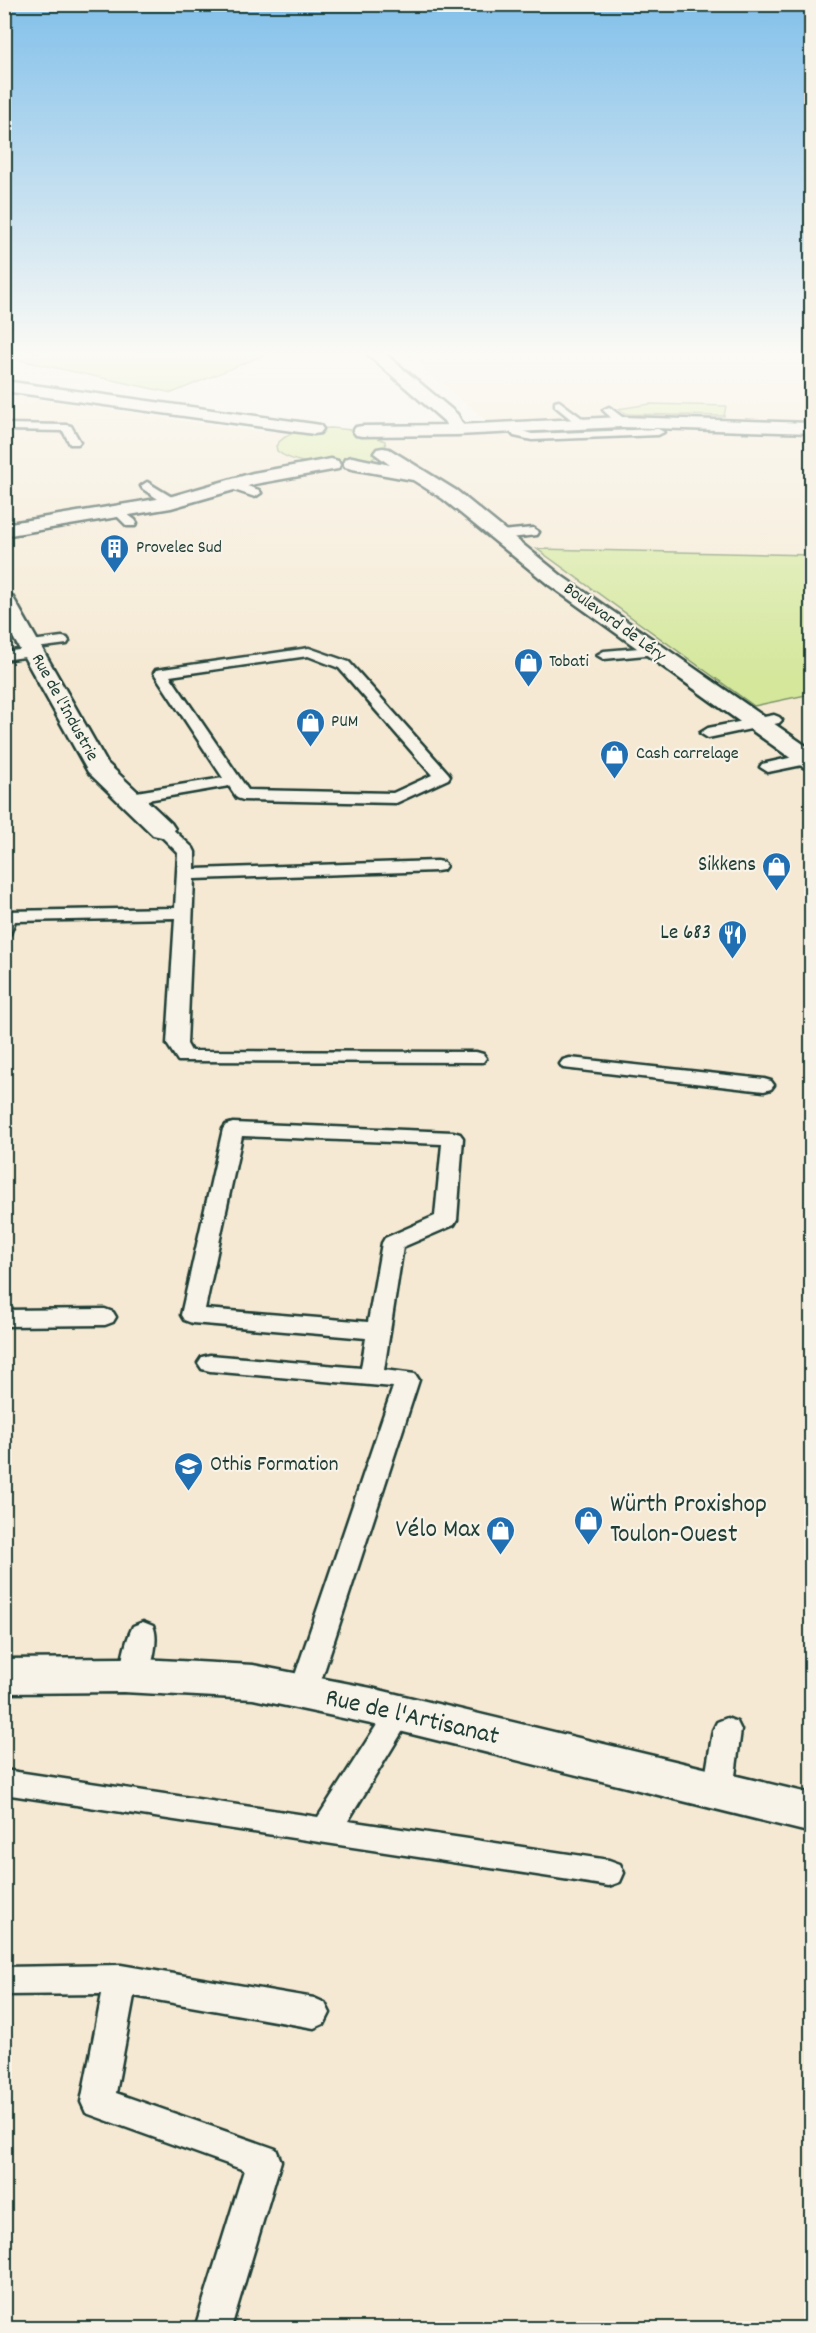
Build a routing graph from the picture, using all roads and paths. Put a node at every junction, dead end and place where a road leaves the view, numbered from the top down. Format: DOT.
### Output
graph roads {
  1 [pos="275,461"];
  2 [pos="301,461"];
  3 [pos="360,461"];
  4 [pos="400,461"];
  5 [pos="351,463"];
  6 [pos="331,465"];
  7 [pos="422,478"];
  8 [pos="147,486"];
  9 [pos="254,486"];
  10 [pos="171,502"];
  11 [pos="4,530"];
  12 [pos="533,532"];
  13 [pos="500,536"];
  14 [pos="4,601"];
  15 [pos="62,640"];
  16 [pos="31,649"];
  17 [pos="651,651"];
  18 [pos="604,655"];
  19 [pos="4,656"];
  20 [pos="764,721"];
  21 [pos="708,733"];
  22 [pos="809,761"];
  23 [pos="768,767"];
  24 [pos="233,781"];
  25 [pos="130,798"];
  26 [pos="162,829"];
  27 [pos="437,866"];
  28 [pos="186,874"];
  29 [pos="184,913"];
  30 [pos="4,930"];
  31 [pos="476,1058"];
  32 [pos="570,1064"];
  33 [pos="764,1085"];
  34 [pos="105,1317"];
  35 [pos="4,1318"];
  36 [pos="378,1331"];
  37 [pos="210,1363"];
  38 [pos="371,1377"];
  39 [pos="143,1633"];
  40 [pos="4,1676"];
  41 [pos="134,1676"];
  42 [pos="303,1693"];
  43 [pos="399,1714"];
  44 [pos="727,1730"];
  45 [pos="4,1782"];
  46 [pos="718,1791"];
  47 [pos="812,1814"];
  48 [pos="326,1830"];
  49 [pos="609,1873"];
  50 [pos="121,1979"];
  51 [pos="4,1981"];
  52 [pos="314,2013"];
  53 [pos="213,2328"];
  1 -- 9 [label="street"];
  2 -- 6 [label="street"];
  3 -- 5 [label="street"];
  4 -- 7 [label="street, Boulevard de Léry"];
  5 -- 6 [label="street"];
  5 -- 7 [label="street, Boulevard de Léry"];
  6 -- 9 [label="street"];
  7 -- 13 [label="street, Boulevard de Léry"];
  8 -- 10 [label="lane"];
  9 -- 10 [label="street"];
  10 -- 11 [label="street"];
  12 -- 13 [label="lane"];
  13 -- 17 [label="street, Boulevard de Léry"];
  14 -- 16 [label="street, Rue de l'Industrie"];
  15 -- 16 [label="lane"];
  16 -- 19 [label="lane"];
  16 -- 25 [label="street, Rue de l'Industrie"];
  17 -- 18 [label="lane"];
  17 -- 20 [label="street, Boulevard de Léry"];
  20 -- 21 [label="lane"];
  20 -- 22 [label="street, Boulevard de Léry"];
  22 -- 23 [label="lane"];
  24 -- 24 [label="lane"];
  24 -- 25 [label="lane"];
  25 -- 26 [label="street, Rue de l'Industrie"];
  26 -- 28 [label="lane"];
  27 -- 28 [label="lane"];
  28 -- 29 [label="lane"];
  29 -- 30 [label="lane"];
  29 -- 31 [label="lane"];
  32 -- 33 [label="lane"];
  34 -- 35 [label="lane"];
  36 -- 36 [label="lane"];
  36 -- 38 [label="lane"];
  37 -- 38 [label="lane"];
  38 -- 42 [label="lane"];
  39 -- 41 [label="lane"];
  40 -- 41 [label="street, Rue de l'Artisanat"];
  41 -- 42 [label="street, Rue de l'Artisanat"];
  42 -- 43 [label="street, Rue de l'Artisanat"];
  43 -- 46 [label="street, Rue de l'Artisanat"];
  43 -- 48 [label="lane"];
  44 -- 46 [label="lane"];
  45 -- 48 [label="lane"];
  46 -- 47 [label="street, Rue de l'Artisanat"];
  48 -- 49 [label="lane"];
  50 -- 51 [label="lane"];
  50 -- 52 [label="lane"];
  50 -- 53 [label="lane"];
}
